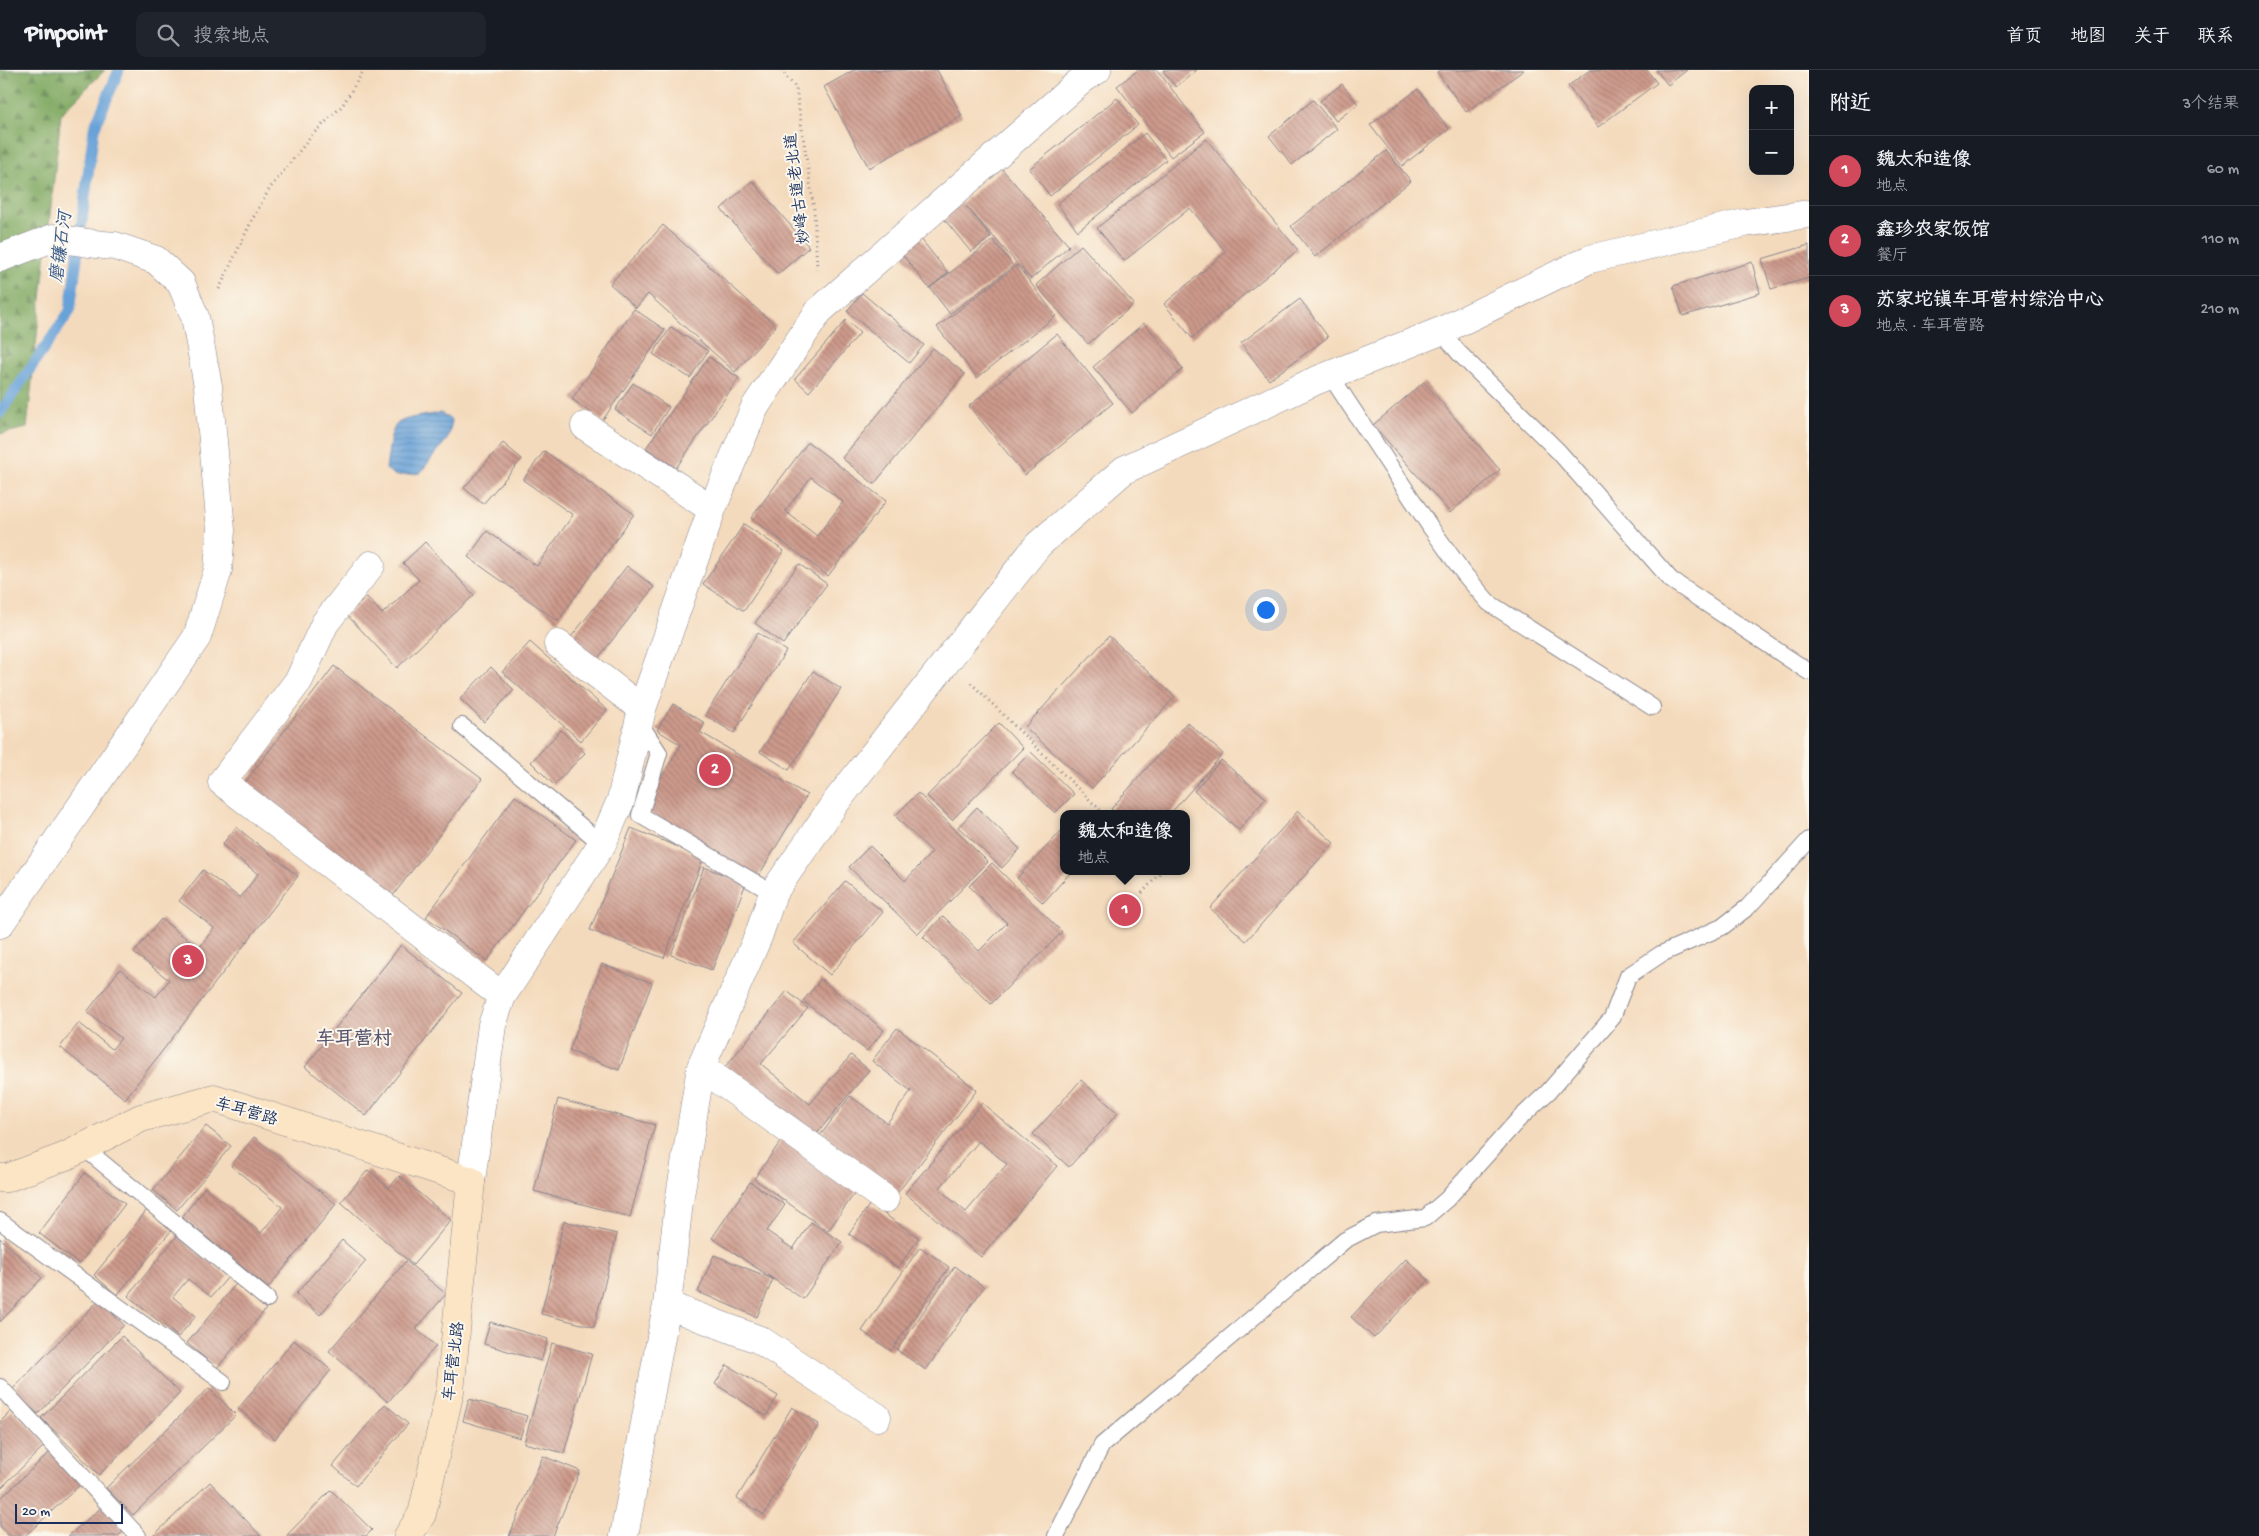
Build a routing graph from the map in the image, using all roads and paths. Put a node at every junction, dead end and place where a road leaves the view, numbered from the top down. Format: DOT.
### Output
graph roads {
  1 [pos="364,70"];
  2 [pos="781,70"];
  3 [pos="1088,73"];
  4 [pos="1809,214"];
  5 [pos="0,258"];
  6 [pos="218,292"];
  7 [pos="819,311"];
  8 [pos="1441,331"];
  9 [pos="1330,376"];
  10 [pos="585,426"];
  11 [pos="712,508"];
  12 [pos="370,565"];
  13 [pos="558,644"];
  14 [pos="947,660"];
  15 [pos="1809,672"];
  16 [pos="1652,707"];
  17 [pos="640,716"];
  18 [pos="462,726"];
  19 [pos="1100,810"];
  20 [pos="1809,840"];
  21 [pos="602,844"];
  22 [pos="1158,875"];
  23 [pos="773,893"];
  24 [pos="1142,893"];
  25 [pos="0,924"];
  26 [pos="502,996"];
  27 [pos="701,1067"];
  28 [pos="83,1147"];
  29 [pos="0,1178"];
  30 [pos="471,1181"];
  31 [pos="885,1199"];
  32 [pos="0,1221"];
  33 [pos="267,1299"];
  34 [pos="666,1305"];
  35 [pos="223,1382"];
  36 [pos="0,1387"];
  37 [pos="877,1417"];
  38 [pos="138,1536"];
  39 [pos="408,1536"];
  40 [pos="624,1536"];
  41 [pos="1056,1536"];
  1 -- 6 [label="path"];
  2 -- 7 [label="path, 妙峰古道老北道"];
  3 -- 7 [label="street"];
  4 -- 8 [label="street"];
  5 -- 25 [label="street"];
  7 -- 11 [label="street"];
  8 -- 9 [label="street"];
  8 -- 15 [label="lane"];
  9 -- 14 [label="street"];
  9 -- 16 [label="lane"];
  10 -- 11 [label="street"];
  11 -- 17 [label="street"];
  12 -- 26 [label="street"];
  13 -- 17 [label="street"];
  14 -- 19 [label="path"];
  14 -- 23 [label="street"];
  17 -- 21 [label="street"];
  17 -- 23 [label="lane"];
  18 -- 21 [label="lane"];
  20 -- 41 [label="lane"];
  21 -- 26 [label="street"];
  22 -- 24 [label="path"];
  23 -- 27 [label="street"];
  26 -- 30 [label="street"];
  27 -- 31 [label="street"];
  27 -- 34 [label="street"];
  28 -- 29 [label="street, 车耳营路"];
  28 -- 30 [label="street, 车耳营路"];
  28 -- 33 [label="lane"];
  30 -- 39 [label="street, 车耳营北路"];
  32 -- 35 [label="lane"];
  34 -- 37 [label="street"];
  34 -- 40 [label="street"];
  36 -- 38 [label="lane"];
}
